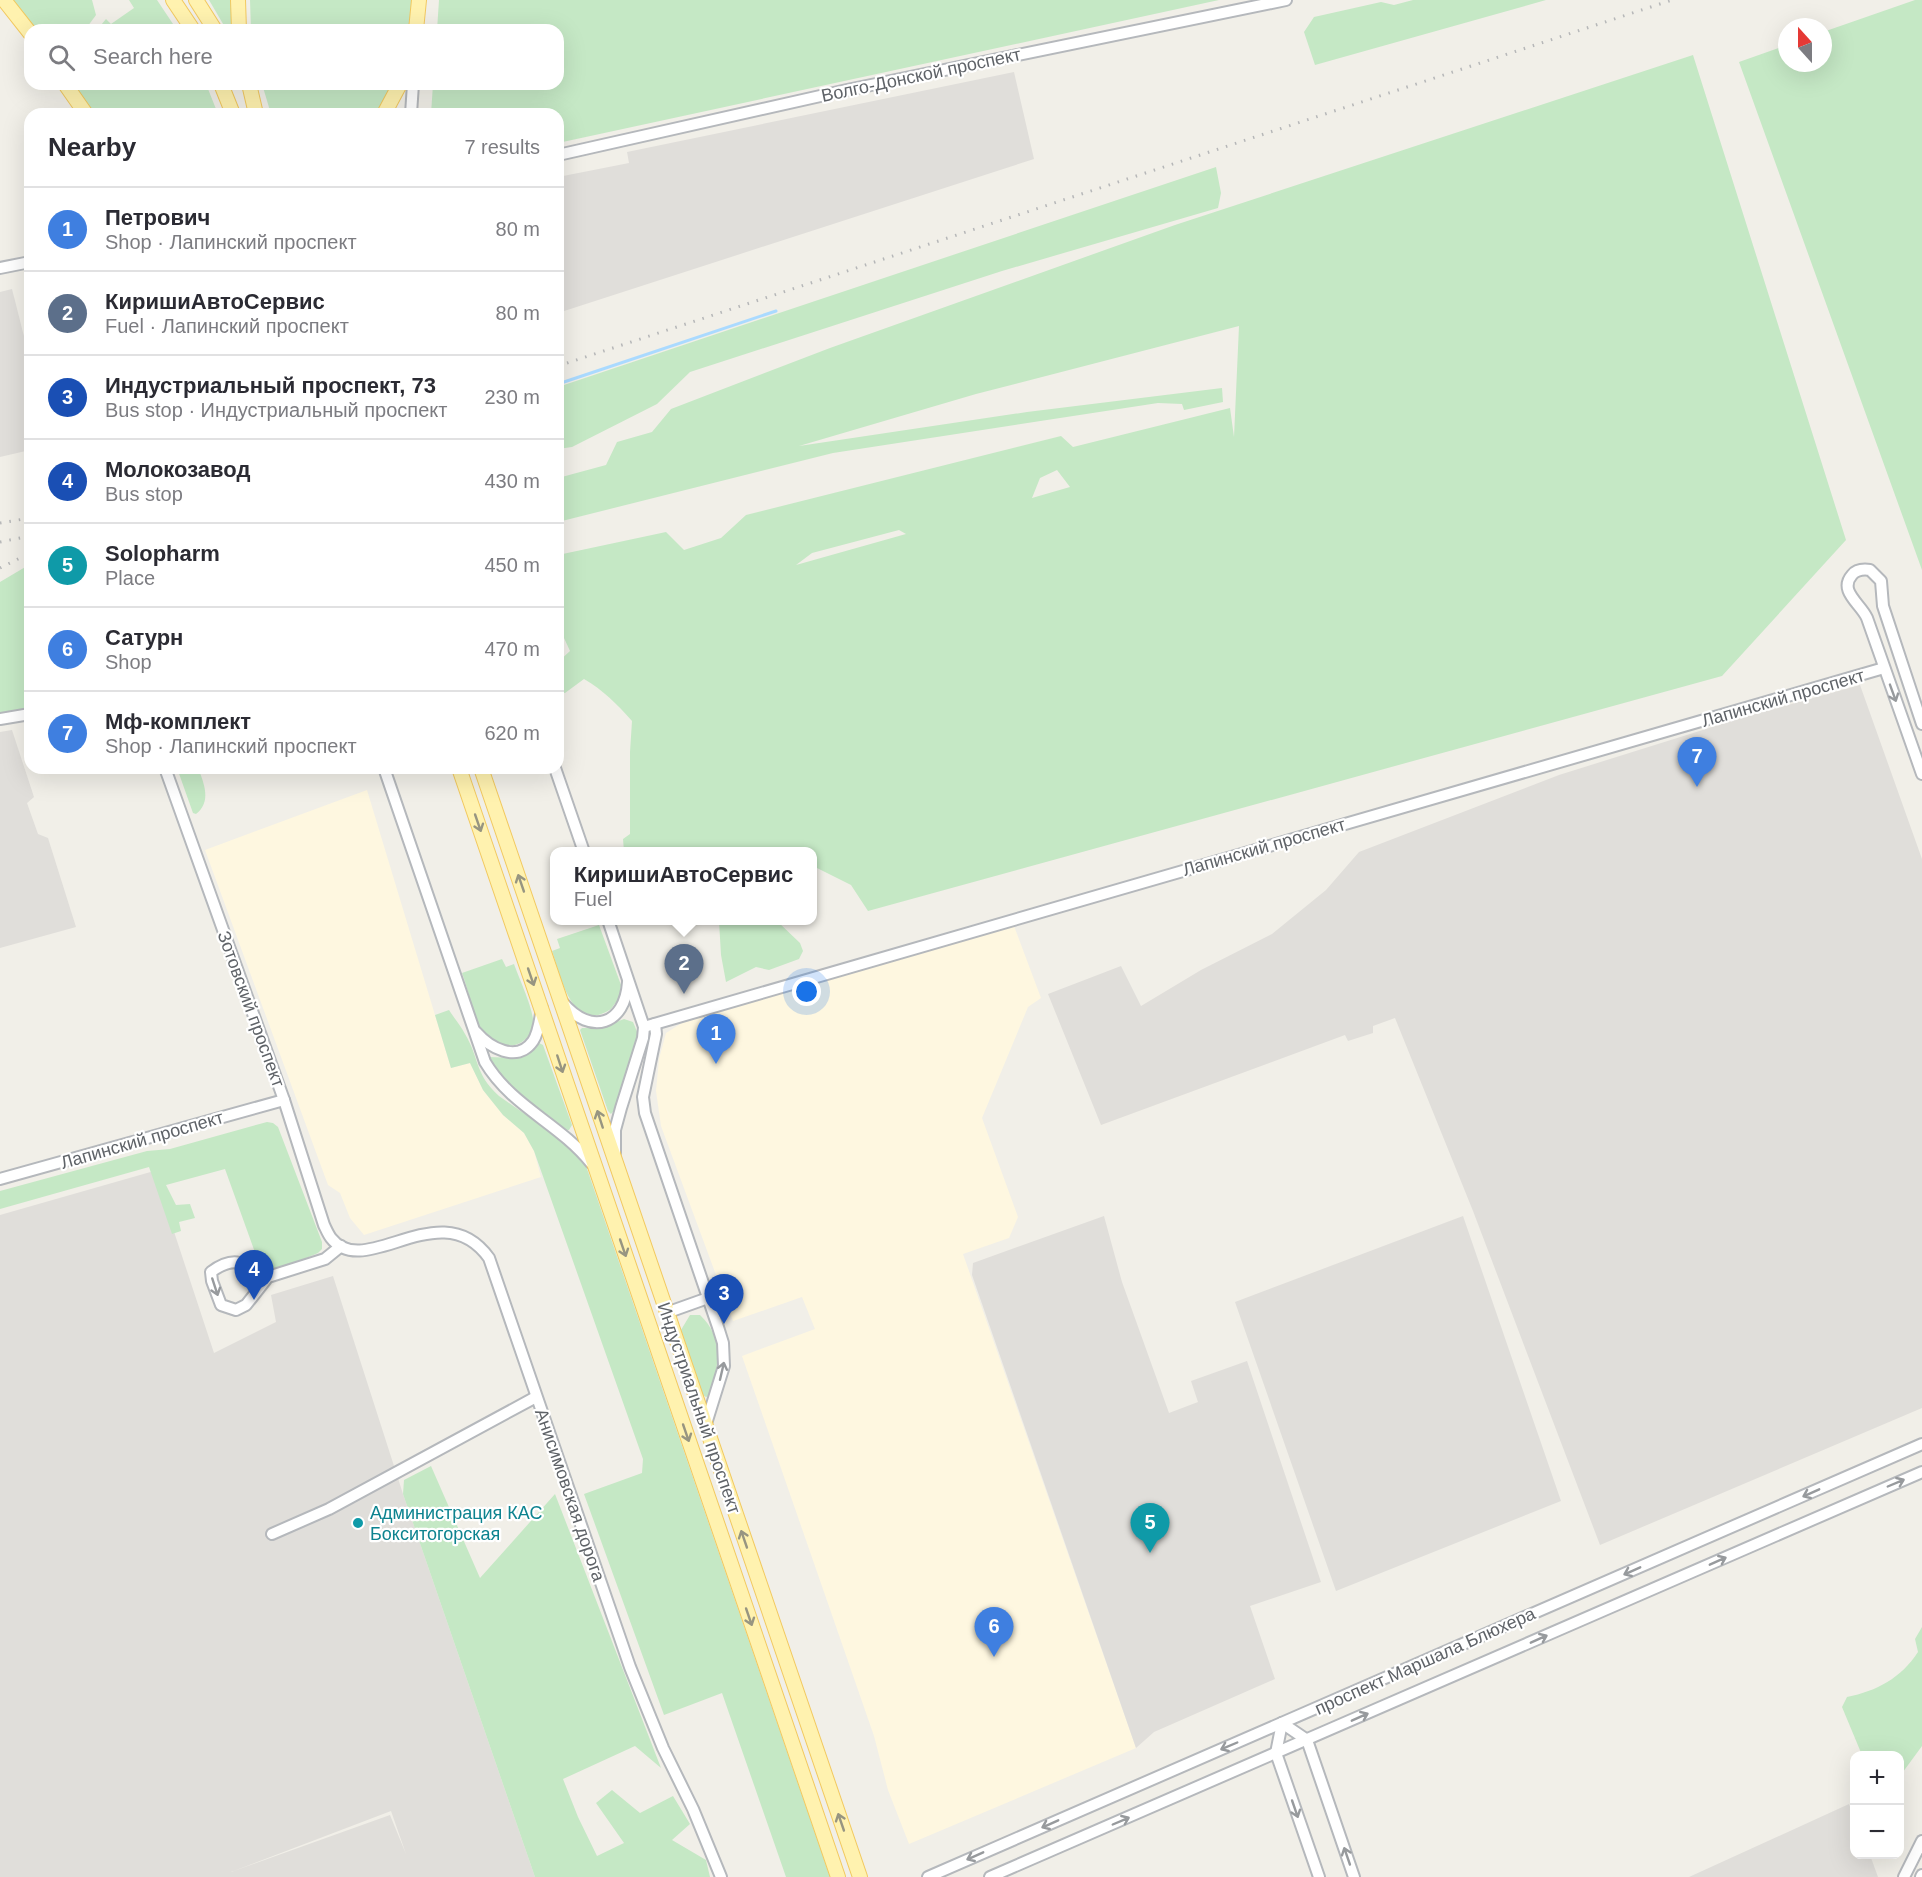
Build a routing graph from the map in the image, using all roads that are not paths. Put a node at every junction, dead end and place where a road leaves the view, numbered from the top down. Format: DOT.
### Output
graph roads {
  1 [pos="4,0"];
  2 [pos="173,0"];
  3 [pos="196,0"];
  4 [pos="238,0"];
  5 [pos="419,0"];
  6 [pos="1286,0"];
  7 [pos="189,24"];
  8 [pos="211,24"];
  9 [pos="239,24"];
  10 [pos="417,24"];
  11 [pos="24,25"];
  12 [pos="69,90"];
  13 [pos="223,90"];
  14 [pos="245,90"];
  15 [pos="250,90"];
  16 [pos="397,90"];
  17 [pos="413,90"];
  18 [pos="82,108"];
  19 [pos="231,108"];
  20 [pos="253,108"];
  21 [pos="254,108"];
  22 [pos="387,108"];
  23 [pos="411,108"];
  24 [pos="564,154"];
  25 [pos="24,263"];
  26 [pos="0,268"];
  27 [pos="1884,668"];
  28 [pos="24,715"];
  29 [pos="0,719"];
  30 [pos="1922,724"];
  31 [pos="167,774"];
  32 [pos="386,774"];
  33 [pos="461,774"];
  34 [pos="484,774"];
  35 [pos="557,774"];
  36 [pos="1922,774"];
  37 [pos="582,847"];
  38 [pos="609,925"];
  39 [pos="628,978"];
  40 [pos="561,1000"];
  41 [pos="542,1008"];
  42 [pos="655,1024"];
  43 [pos="644,1027"];
  44 [pos="472,1028"];
  45 [pos="284,1100"];
  46 [pos="614,1162"];
  47 [pos="595,1168"];
  48 [pos="0,1179"];
  49 [pos="341,1246"];
  50 [pos="268,1277"];
  51 [pos="708,1298"];
  52 [pos="666,1313"];
  53 [pos="536,1397"];
  54 [pos="705,1427"];
  55 [pos="1922,1444"];
  56 [pos="1922,1472"];
  57 [pos="272,1534"];
  58 [pos="1282,1723"];
  59 [pos="1306,1740"];
  60 [pos="1276,1753"];
  61 [pos="1922,1841"];
  62 [pos="721,1877"];
  63 [pos="838,1877"];
  64 [pos="860,1877"];
  65 [pos="928,1877"];
  66 [pos="990,1877"];
  67 [pos="1319,1877"];
  68 [pos="1354,1877"];
  69 [pos="1904,1877"];
  1 -- 11 [label="main road"];
  2 -- 7 [label="main road"];
  3 -- 8 [label="main road"];
  4 -- 9 [label="main road"];
  5 -- 10 [label="main road"];
  6 -- 24 [label="street, Волго-Донской проспект"];
  12 -- 18 [label="main road"];
  13 -- 19 [label="main road"];
  14 -- 20 [label="main road"];
  15 -- 21 [label="main road"];
  16 -- 22 [label="main road"];
  17 -- 23 [label="street"];
  25 -- 26 [label="street"];
  27 -- 30 [label="street"];
  27 -- 36 [label="street, one-way"];
  27 -- 42 [label="street, Лапинский проспект"];
  28 -- 29 [label="street"];
  31 -- 45 [label="street, Зотовский проспект"];
  32 -- 44 [label="street"];
  33 -- 41 [label="main road, Индустриальный проспект, one-way"];
  40 -- 34 [label="main road, Индустриальный проспект, one-way"];
  35 -- 37 [label="street"];
  38 -- 39 [label="street"];
  39 -- 40 [label="street"];
  39 -- 43 [label="street"];
  46 -- 40 [label="main road, Индустриальный проспект, one-way"];
  41 -- 44 [label="street"];
  41 -- 47 [label="main road, Индустриальный проспект, one-way"];
  42 -- 43 [label="street, Лапинский проспект"];
  42 -- 51 [label="street"];
  43 -- 46 [label="street"];
  44 -- 47 [label="street"];
  45 -- 48 [label="street, Лапинский проспект"];
  45 -- 49 [label="street, Зотовский проспект"];
  46 -- 52 [label="main road, Индустриальный проспект"];
  47 -- 63 [label="main road, Индустриальный проспект, one-way"];
  49 -- 50 [label="street"];
  49 -- 53 [label="street, Анисимовская дорога"];
  50 -- 50 [label="street, one-way"];
  51 -- 52 [label="street"];
  54 -- 51 [label="street, one-way"];
  52 -- 54 [label="main road, Индустриальный проспект"];
  53 -- 57 [label="street"];
  53 -- 62 [label="street, Анисимовская дорога"];
  64 -- 54 [label="main road, Индустриальный проспект, one-way"];
  55 -- 58 [label="street, проспект Маршала Блюхера, one-way"];
  59 -- 56 [label="street, проспект Маршала Блюхера, one-way"];
  58 -- 59 [label="street"];
  58 -- 60 [label="street"];
  58 -- 65 [label="street, проспект Маршала Блюхера, one-way"];
  59 -- 60 [label="street, проспект Маршала Блюхера"];
  68 -- 59 [label="street, one-way"];
  66 -- 60 [label="street, проспект Маршала Блюхера, one-way"];
  60 -- 67 [label="street, one-way"];
  61 -- 69 [label="street"];
}
